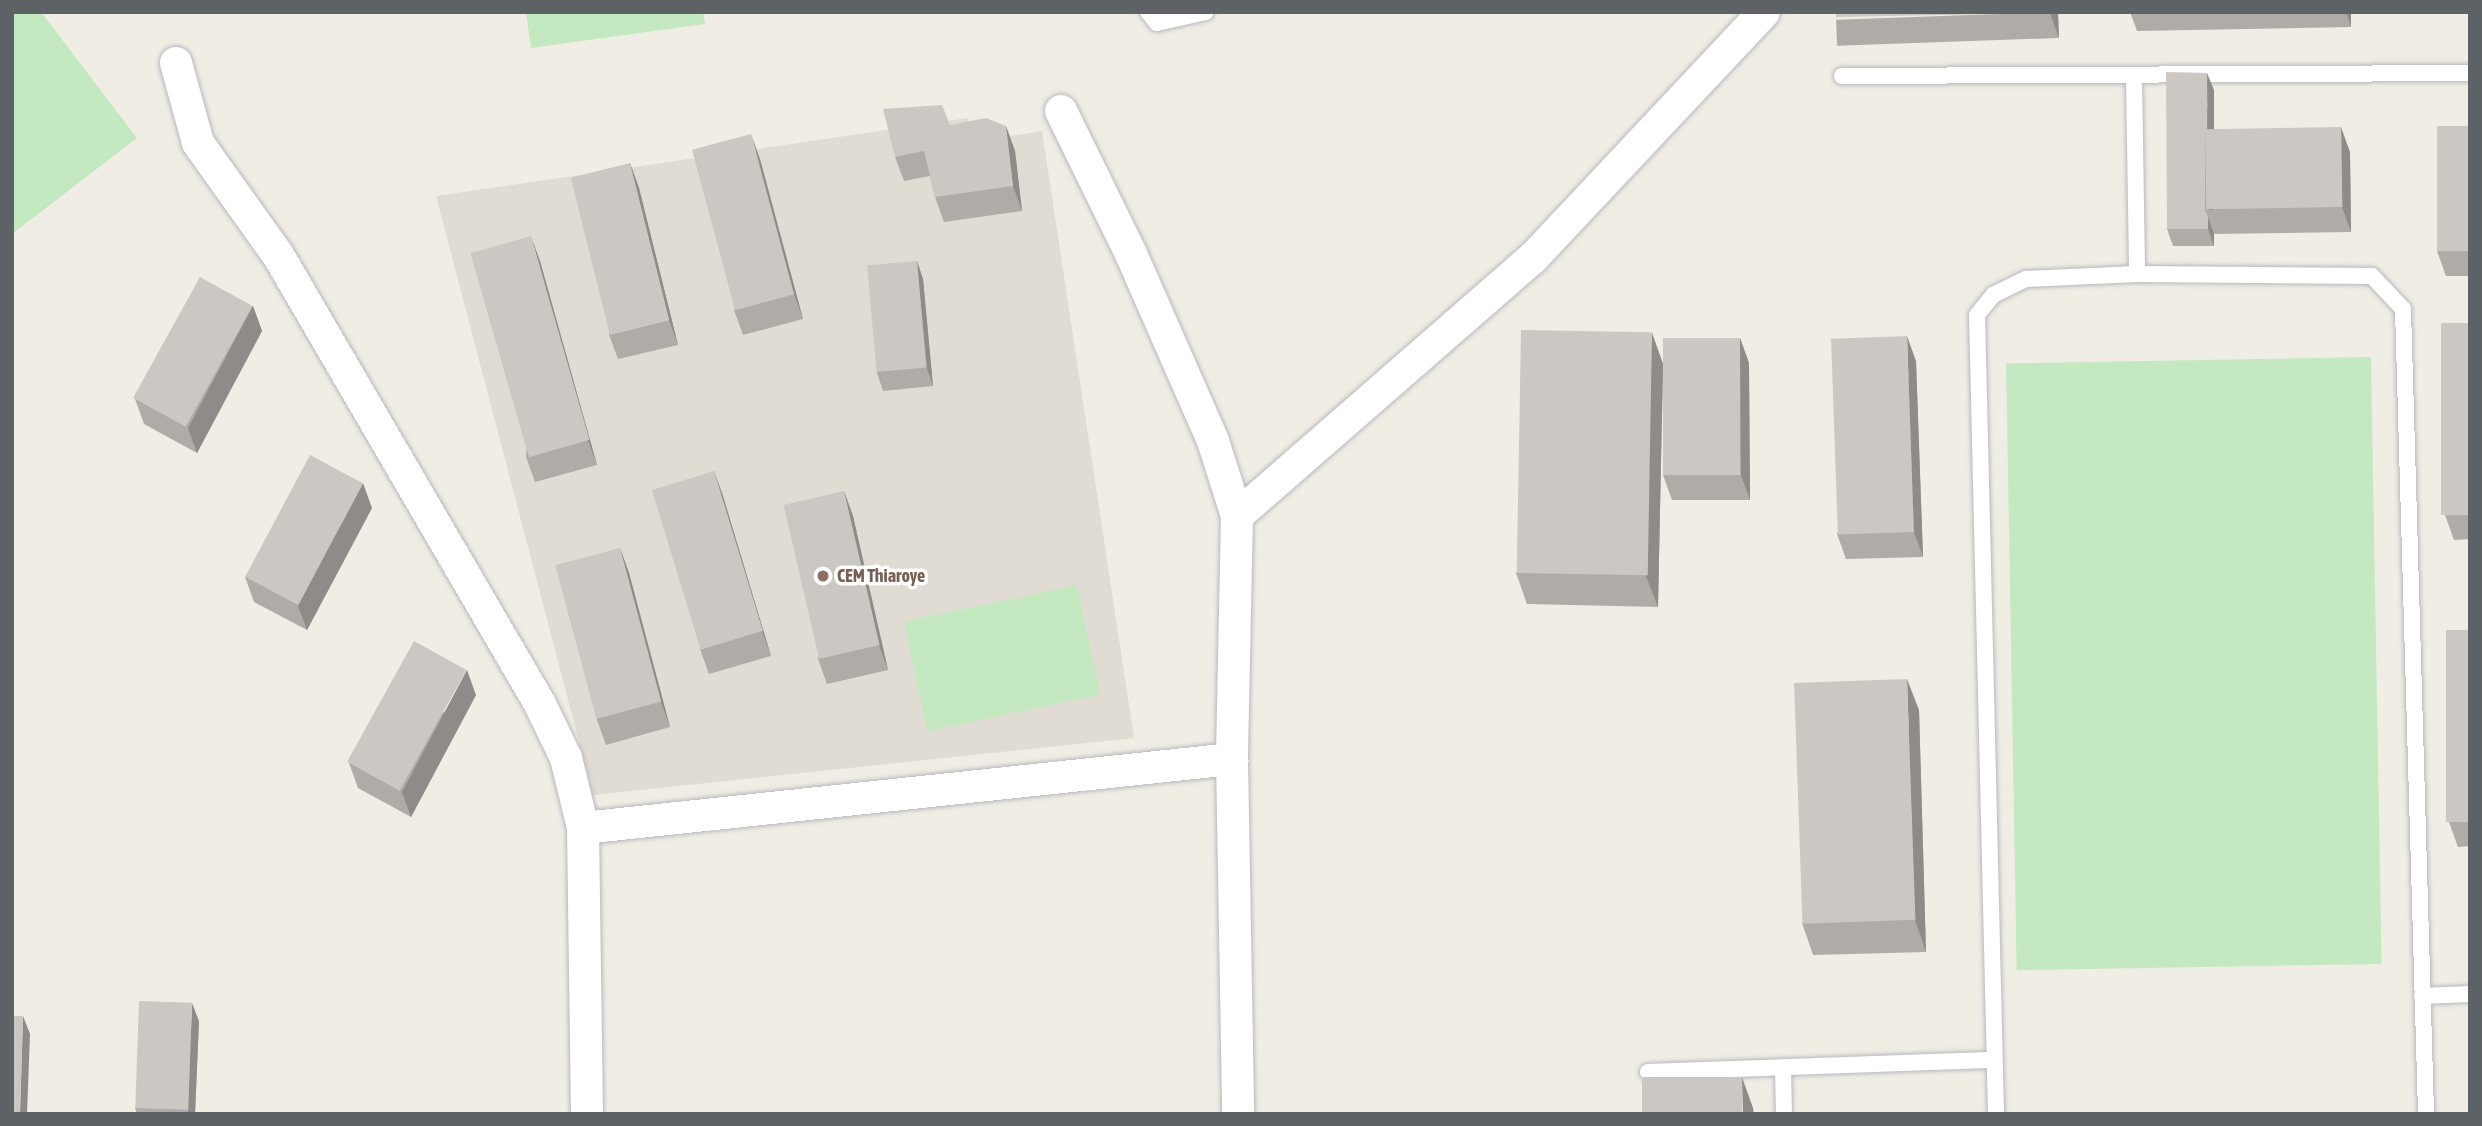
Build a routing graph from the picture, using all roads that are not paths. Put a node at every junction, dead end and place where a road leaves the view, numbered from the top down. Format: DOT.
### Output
graph roads {
  1 [pos="1148,12"];
  2 [pos="1206,12"];
  3 [pos="1764,12"];
  4 [pos="176,63"];
  5 [pos="2470,73"];
  6 [pos="1842,76"];
  7 [pos="2134,76"];
  8 [pos="1061,111"];
  9 [pos="2137,274"];
  10 [pos="1237,516"];
  11 [pos="1232,759"];
  12 [pos="583,828"];
  13 [pos="2470,994"];
  14 [pos="2422,996"];
  15 [pos="1995,1060"];
  16 [pos="1783,1068"];
  17 [pos="1648,1072"];
  18 [pos="587,1114"];
  19 [pos="1238,1114"];
  20 [pos="1784,1114"];
  21 [pos="1996,1114"];
  22 [pos="2426,1114"];
  1 -- 2 [label="lane"];
  3 -- 10 [label="street"];
  4 -- 12 [label="street"];
  5 -- 7 [label="lane"];
  6 -- 7 [label="lane"];
  7 -- 9 [label="lane"];
  8 -- 10 [label="street"];
  9 -- 14 [label="lane"];
  9 -- 15 [label="lane"];
  10 -- 11 [label="street"];
  11 -- 12 [label="street"];
  11 -- 19 [label="street"];
  12 -- 18 [label="street"];
  13 -- 14 [label="lane"];
  14 -- 22 [label="lane"];
  15 -- 16 [label="lane"];
  15 -- 21 [label="lane"];
  16 -- 17 [label="lane"];
  16 -- 20 [label="lane"];
}
